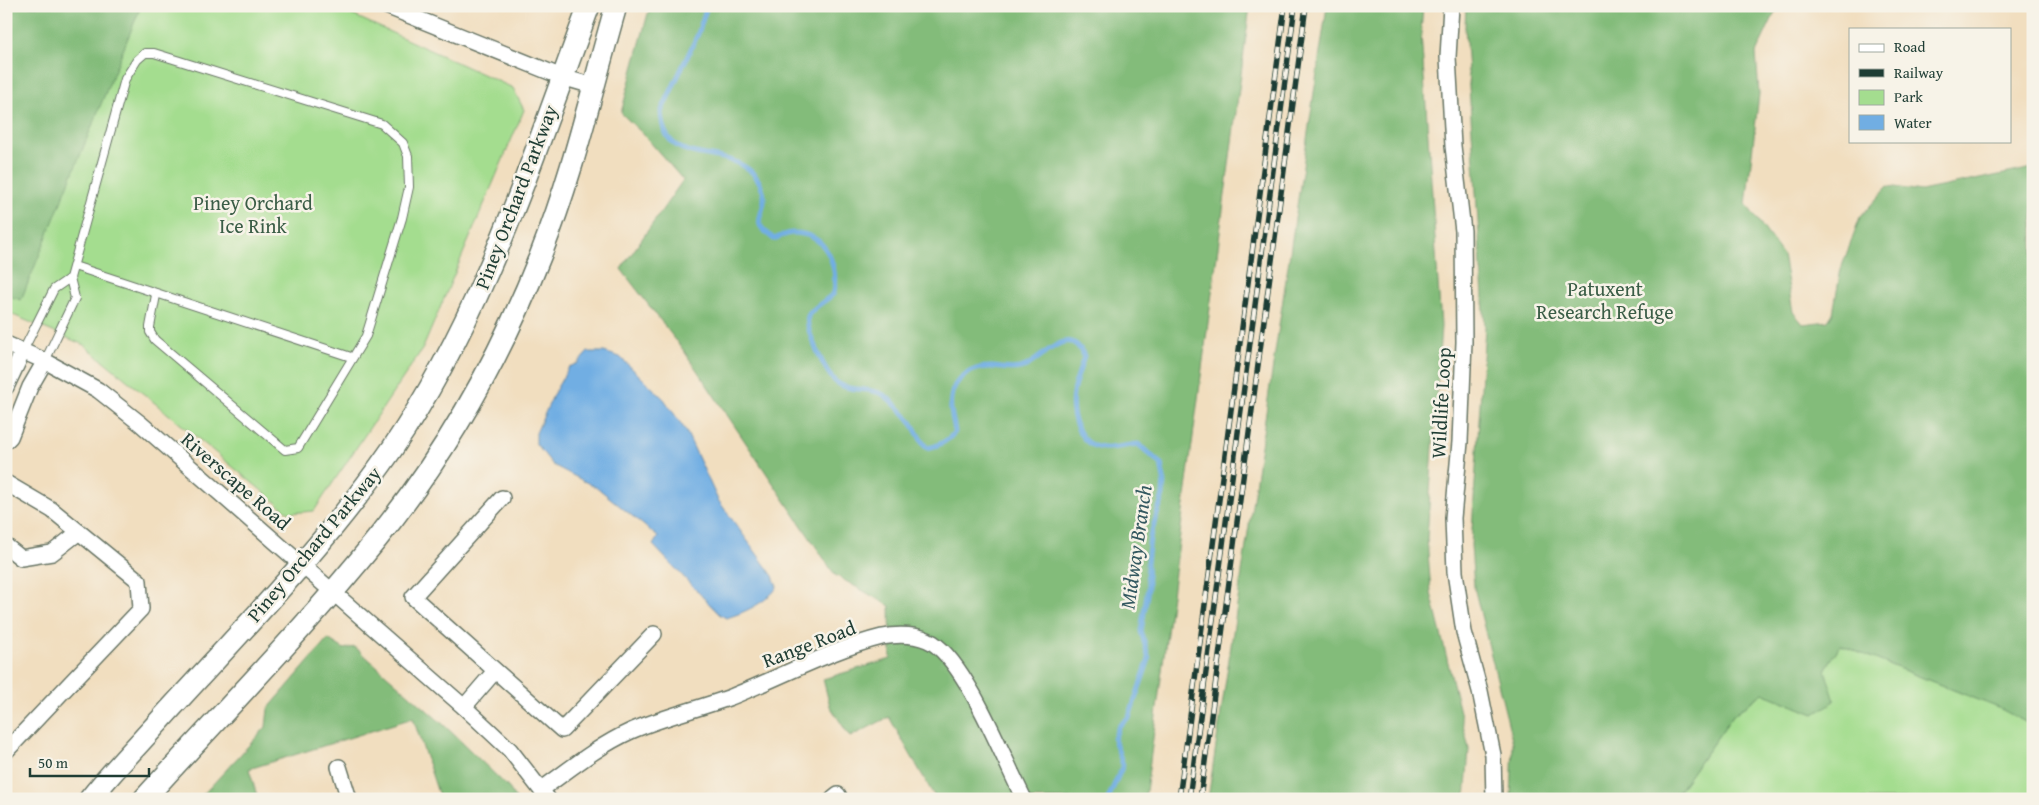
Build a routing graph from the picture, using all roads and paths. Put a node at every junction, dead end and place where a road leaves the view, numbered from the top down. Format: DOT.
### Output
graph roads {
  1 [pos="386,6"];
  2 [pos="588,6"];
  3 [pos="616,6"];
  4 [pos="1451,6"];
  5 [pos="562,77"];
  6 [pos="593,86"];
  7 [pos="74,266"];
  8 [pos="70,278"];
  9 [pos="156,295"];
  10 [pos="6,344"];
  11 [pos="23,351"];
  12 [pos="351,358"];
  13 [pos="45,361"];
  14 [pos="6,388"];
  15 [pos="6,441"];
  16 [pos="6,483"];
  17 [pos="502,498"];
  18 [pos="79,532"];
  19 [pos="6,546"];
  20 [pos="301,565"];
  21 [pos="333,592"];
  22 [pos="654,634"];
  23 [pos="496,671"];
  24 [pos="464,707"];
  25 [pos="6,751"];
  26 [pos="339,767"];
  27 [pos="545,794"];
  28 [pos="90,799"];
  29 [pos="144,799"];
  30 [pos="349,799"];
  31 [pos="833,799"];
  32 [pos="840,799"];
  33 [pos="1024,799"];
  34 [pos="1494,799"];
  1 -- 5 [label="street"];
  2 -- 5 [label="street, Piney Orchard Parkway"];
  3 -- 6 [label="street, Piney Orchard Parkway"];
  4 -- 34 [label="street, Wildlife Loop"];
  5 -- 6 [label="street"];
  5 -- 20 [label="street, Piney Orchard Parkway"];
  6 -- 21 [label="street, Piney Orchard Parkway"];
  7 -- 8 [label="lane"];
  7 -- 9 [label="lane"];
  7 -- 12 [label="lane"];
  8 -- 11 [label="lane"];
  8 -- 13 [label="lane"];
  9 -- 12 [label="lane"];
  9 -- 12 [label="lane"];
  10 -- 11 [label="street, Riverscape Road"];
  11 -- 13 [label="street, Riverscape Road"];
  11 -- 14 [label="street"];
  13 -- 15 [label="street"];
  13 -- 20 [label="street, Riverscape Road"];
  16 -- 18 [label="street"];
  17 -- 23 [label="street"];
  18 -- 19 [label="street"];
  18 -- 25 [label="street"];
  20 -- 21 [label="street, Riverscape Road"];
  20 -- 28 [label="street, Piney Orchard Parkway"];
  21 -- 24 [label="street, Riverscape Road"];
  21 -- 29 [label="street, Piney Orchard Parkway"];
  22 -- 23 [label="street"];
  23 -- 24 [label="street"];
  24 -- 27 [label="street, Riverscape Road"];
  26 -- 30 [label="street"];
  27 -- 33 [label="street, Range Road"];
  31 -- 32 [label="street"];
}
